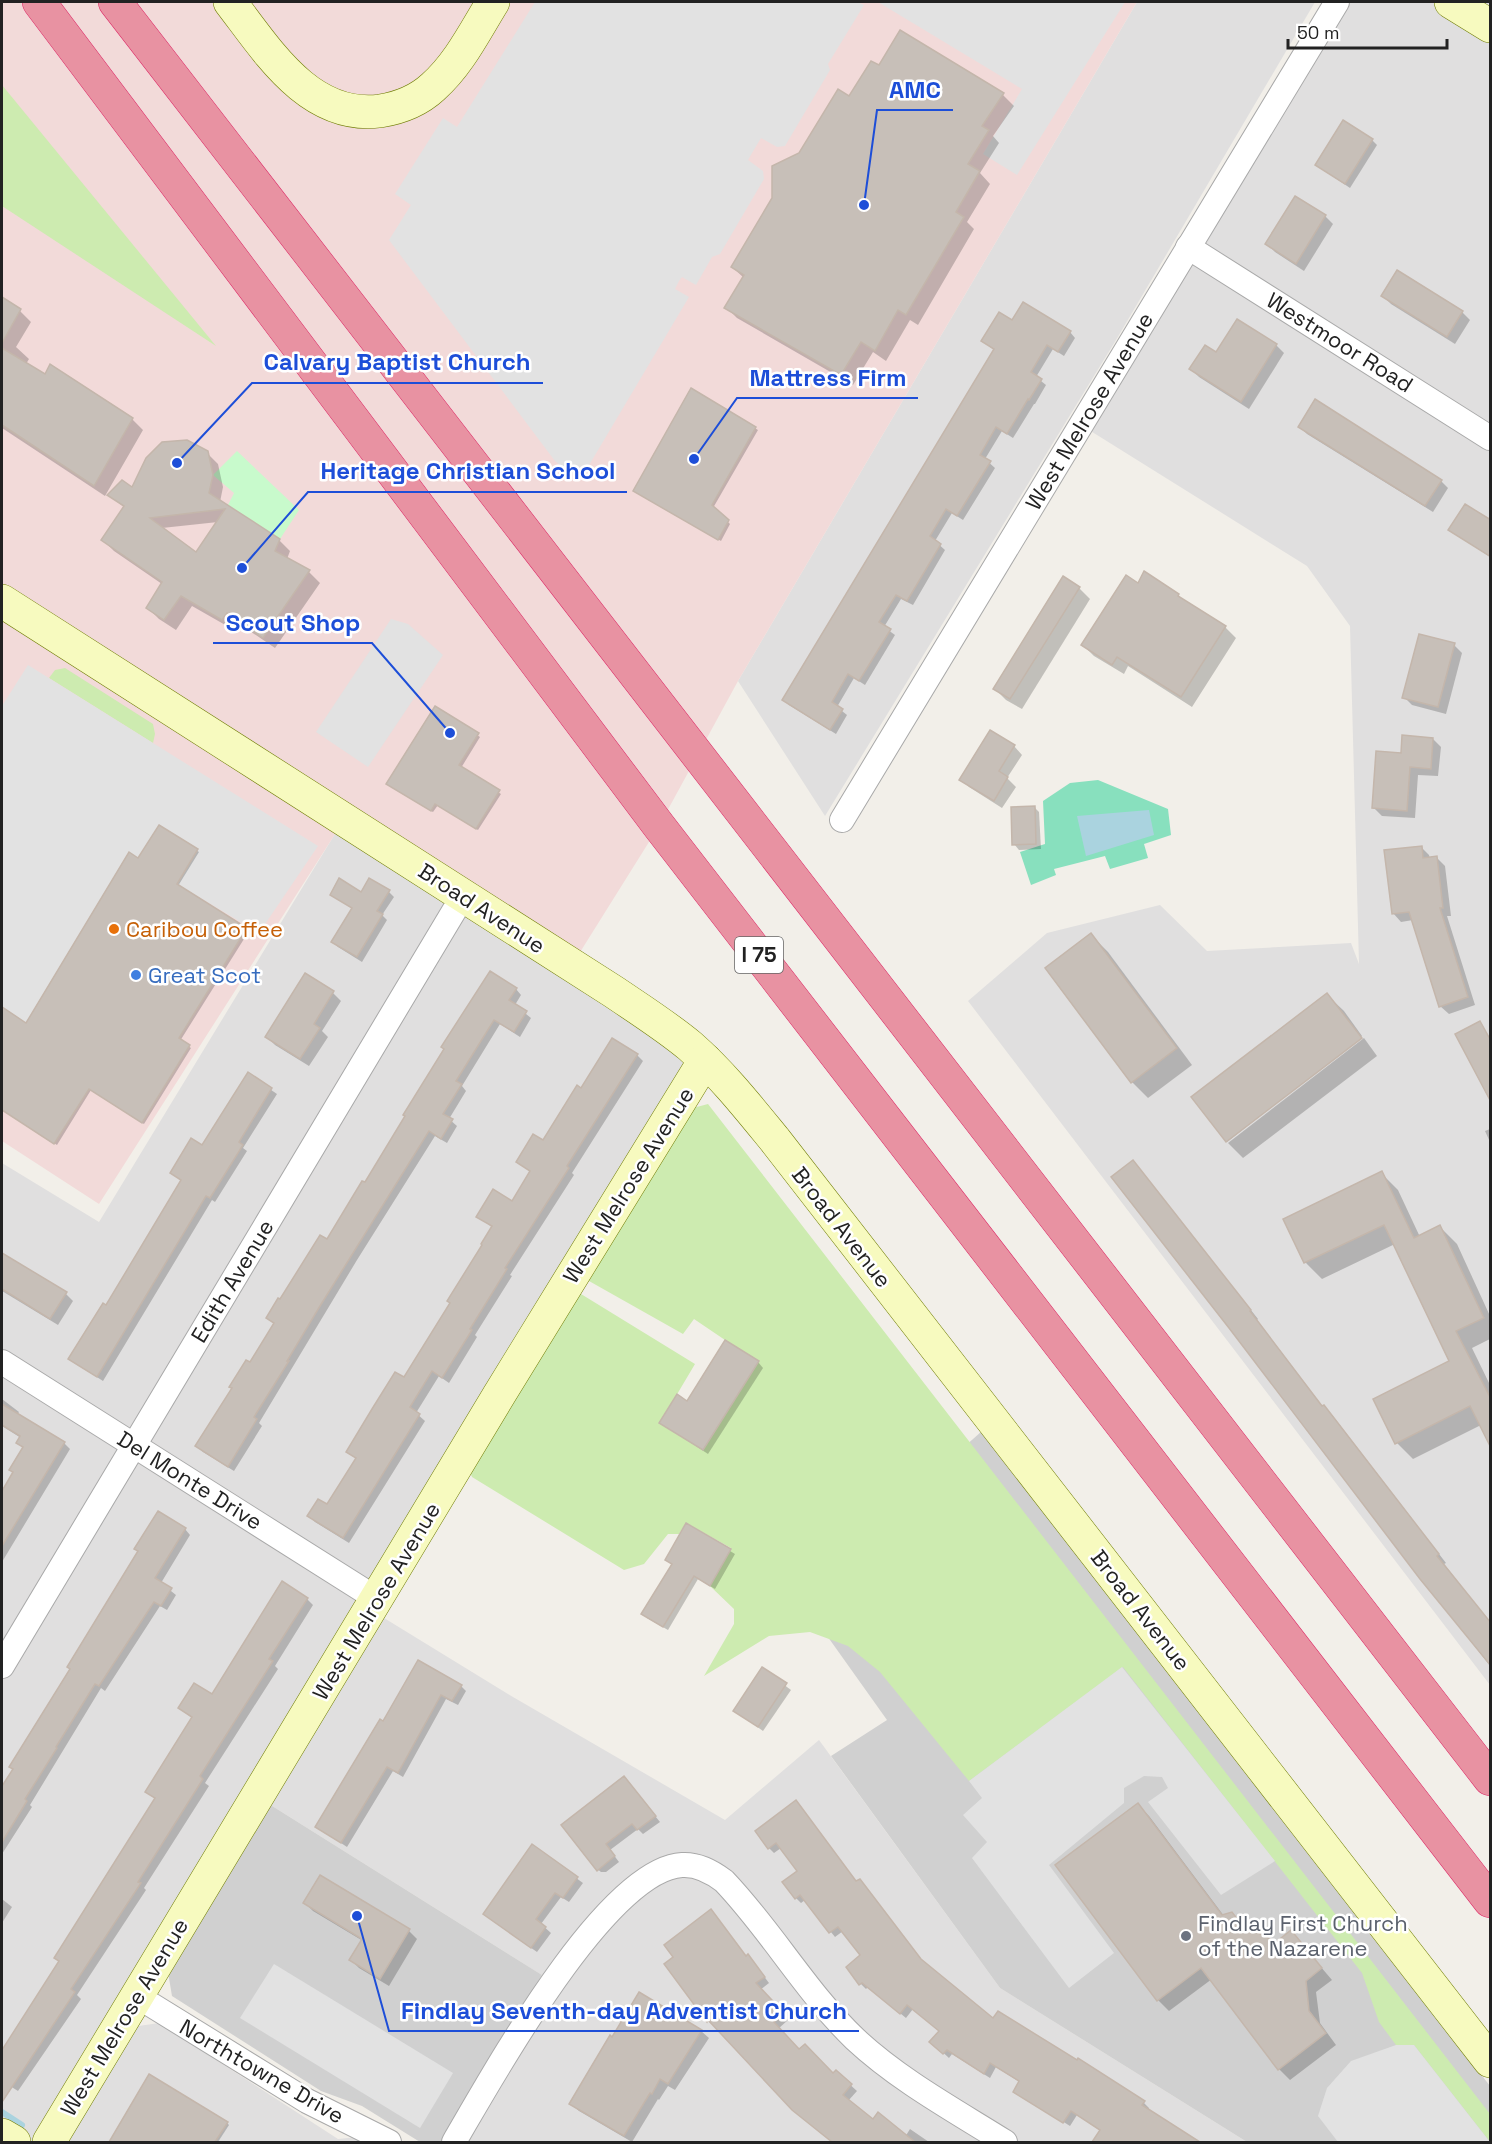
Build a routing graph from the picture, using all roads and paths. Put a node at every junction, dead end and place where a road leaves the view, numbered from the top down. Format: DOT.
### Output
graph roads {
  1 [pos="39,2"];
  2 [pos="115,2"];
  3 [pos="230,2"];
  4 [pos="493,2"];
  5 [pos="1337,2"];
  6 [pos="1451,2"];
  7 [pos="1491,26"];
  8 [pos="1188,247"];
  9 [pos="1491,438"];
  10 [pos="2,601"];
  11 [pos="842,820"];
  12 [pos="463,896"];
  13 [pos="705,1060"];
  14 [pos="2,1362"];
  15 [pos="134,1444"];
  16 [pos="377,1599"];
  17 [pos="2,1666"];
  18 [pos="1491,1779"];
  19 [pos="1491,1901"];
  20 [pos="136,1996"];
  21 [pos="1491,2061"];
  22 [pos="2,2135"];
  23 [pos="14,2142"];
  24 [pos="49,2142"];
  25 [pos="389,2142"];
  26 [pos="454,2142"];
  27 [pos="1005,2142"];
  1 -- 19 [label="highway, I 75"];
  2 -- 18 [label="highway"];
  3 -- 4 [label="main road"];
  5 -- 8 [label="street, West Melrose Avenue"];
  6 -- 7 [label="main road"];
  8 -- 9 [label="street, Westmoor Road"];
  8 -- 11 [label="street, West Melrose Avenue"];
  10 -- 12 [label="main road, Broad Avenue"];
  12 -- 13 [label="main road, Broad Avenue"];
  12 -- 15 [label="street, Edith Avenue"];
  13 -- 16 [label="main road, West Melrose Avenue"];
  13 -- 21 [label="main road, Broad Avenue"];
  14 -- 15 [label="street, Del Monte Drive"];
  15 -- 16 [label="street, Del Monte Drive"];
  15 -- 17 [label="street, Edith Avenue"];
  16 -- 20 [label="main road, West Melrose Avenue"];
  20 -- 24 [label="main road, West Melrose Avenue"];
  20 -- 25 [label="street, Northtowne Drive"];
  22 -- 23 [label="main road"];
  26 -- 27 [label="street"];
}
